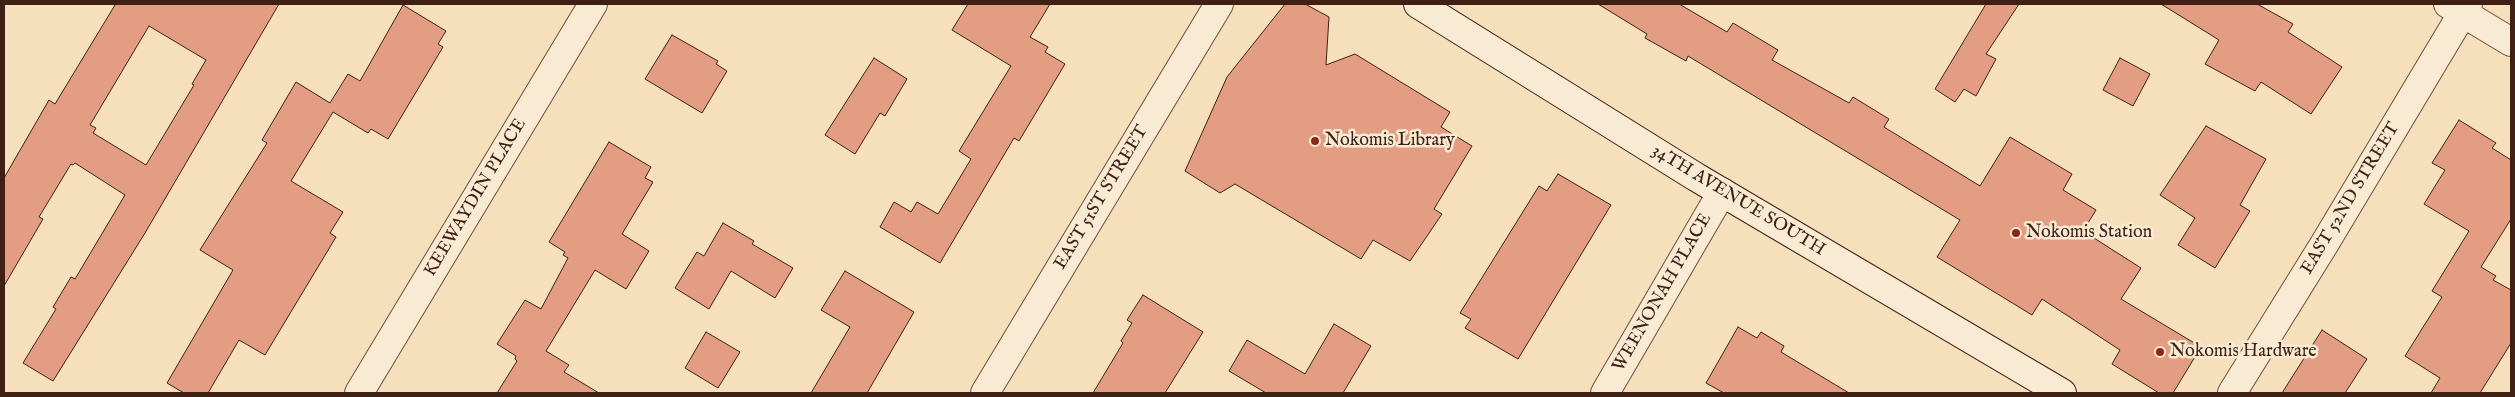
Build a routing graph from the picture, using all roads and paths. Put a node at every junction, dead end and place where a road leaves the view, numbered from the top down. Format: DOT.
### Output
graph roads {
  1 [pos="593,4"];
  2 [pos="1219,4"];
  3 [pos="1418,4"];
  4 [pos="2459,7"];
  5 [pos="2511,42"];
  6 [pos="1722,192"];
  7 [pos="359,393"];
  8 [pos="985,393"];
  9 [pos="1605,393"];
  10 [pos="2062,393"];
  11 [pos="2232,393"];
  1 -- 7 [label="street, KEEWAYDIN PLACE"];
  2 -- 8 [label="street, EAST 51ST STREET"];
  3 -- 6 [label="street, 34TH AVENUE SOUTH"];
  4 -- 5 [label="street"];
  4 -- 11 [label="street, EAST 52ND STREET"];
  6 -- 9 [label="street, WEENONAH PLACE"];
  6 -- 10 [label="street, 34TH AVENUE SOUTH"];
}
